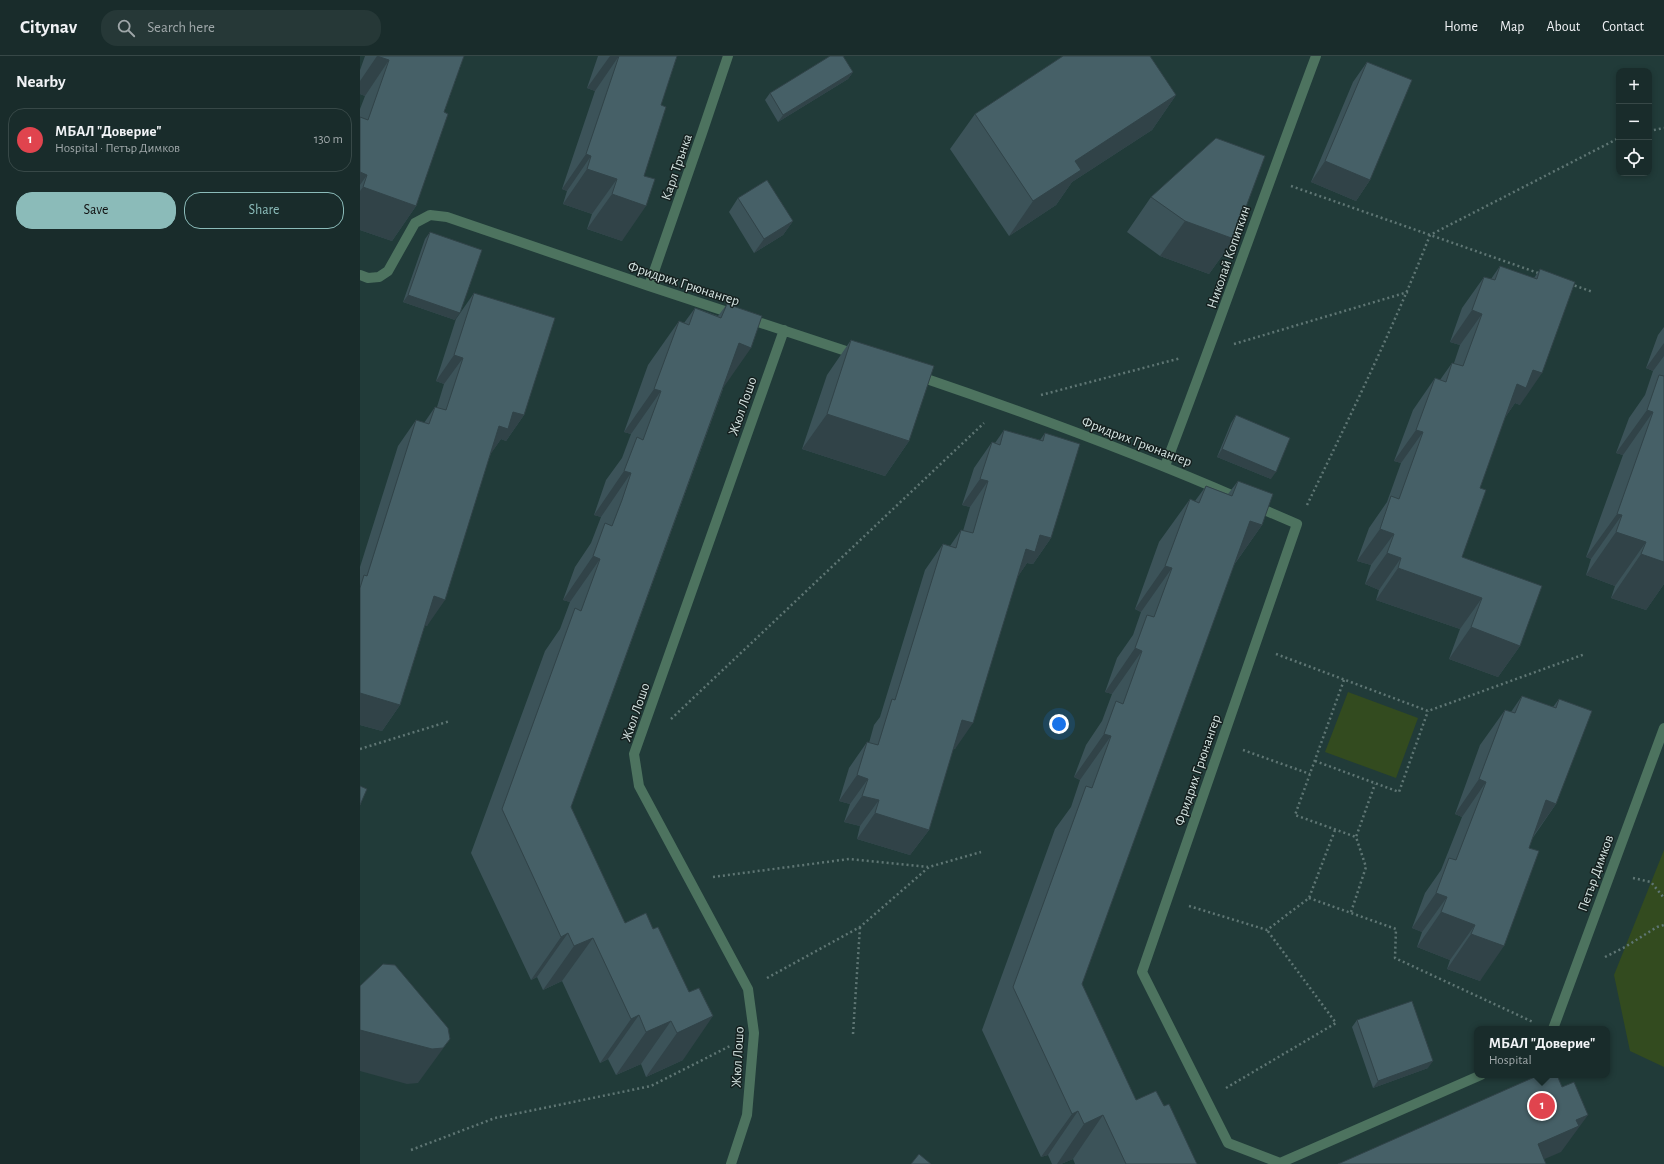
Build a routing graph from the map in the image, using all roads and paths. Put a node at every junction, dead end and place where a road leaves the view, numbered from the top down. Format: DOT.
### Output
graph roads {
  1 [pos="728,56"];
  2 [pos="1316,56"];
  3 [pos="1664,128"];
  4 [pos="1652,130"];
  5 [pos="1616,140"];
  6 [pos="1270,178"];
  7 [pos="1430,235"];
  8 [pos="360,275"];
  9 [pos="1549,277"];
  10 [pos="1563,282"];
  11 [pos="649,286"];
  12 [pos="1408,292"];
  13 [pos="1593,292"];
  14 [pos="784,330"];
  15 [pos="1209,351"];
  16 [pos="867,358"];
  17 [pos="905,371"];
  18 [pos="1003,405"];
  19 [pos="1165,466"];
  20 [pos="1297,524"];
  21 [pos="1255,646"];
  22 [pos="1585,654"];
  23 [pos="1344,680"];
  24 [pos="1428,711"];
  25 [pos="450,721"];
  26 [pos="669,722"];
  27 [pos="1664,728"];
  28 [pos="1221,742"];
  29 [pos="360,749"];
  30 [pos="1315,761"];
  31 [pos="1310,774"];
  32 [pos="1375,784"];
  33 [pos="1335,830"];
  34 [pos="1356,837"];
  35 [pos="981,852"];
  36 [pos="929,867"];
  37 [pos="1610,873"];
  38 [pos="690,880"];
  39 [pos="1309,898"];
  40 [pos="1664,898"];
  41 [pos="1167,900"];
  42 [pos="1351,912"];
  43 [pos="1664,925"];
  44 [pos="860,927"];
  45 [pos="1267,930"];
  46 [pos="1574,970"];
  47 [pos="748,989"];
  48 [pos="1534,1022"];
  49 [pos="1554,1026"];
  50 [pos="754,1033"];
  51 [pos="853,1034"];
  52 [pos="1474,1078"];
  53 [pos="1206,1099"];
  54 [pos="411,1150"];
  55 [pos="731,1164"];
  1 -- 11 [label="street, Карл Трънка"];
  2 -- 6 [label="street, Николай Копиткин"];
  3 -- 4 [label="path"];
  5 -- 7 [label="path"];
  6 -- 7 [label="path"];
  6 -- 15 [label="street, Николай Копиткин"];
  7 -- 9 [label="path"];
  7 -- 12 [label="path"];
  8 -- 11 [label="street, Фридрих Грюнангер"];
  10 -- 13 [label="path"];
  11 -- 14 [label="street, Фридрих Грюнангер"];
  12 -- 15 [label="path"];
  12 -- 20 [label="path"];
  14 -- 16 [label="street, Фридрих Грюнангер"];
  14 -- 38 [label="street, Жюл Лошо"];
  15 -- 18 [label="path"];
  15 -- 19 [label="street, Николай Копиткин"];
  17 -- 18 [label="street, Фридрих Грюнангер"];
  18 -- 19 [label="street, Фридрих Грюнангер"];
  18 -- 26 [label="path"];
  19 -- 20 [label="street, Фридрих Грюнангер"];
  20 -- 21 [label="street, Фридрих Грюнангер"];
  21 -- 23 [label="path"];
  21 -- 28 [label="street, Фридрих Грюнангер"];
  22 -- 24 [label="path"];
  23 -- 24 [label="path"];
  23 -- 30 [label="path"];
  24 -- 32 [label="path"];
  25 -- 29 [label="path"];
  27 -- 37 [label="street, Петър Димков"];
  28 -- 31 [label="path"];
  28 -- 41 [label="street, Фридрих Грюнангер"];
  30 -- 31 [label="path"];
  30 -- 32 [label="path"];
  31 -- 33 [label="path"];
  32 -- 34 [label="path"];
  33 -- 34 [label="path"];
  33 -- 39 [label="path"];
  34 -- 42 [label="path"];
  35 -- 36 [label="path"];
  36 -- 38 [label="path"];
  36 -- 44 [label="path"];
  37 -- 40 [label="path"];
  37 -- 46 [label="street, Петър Димков"];
  38 -- 47 [label="street, Жюл Лошо"];
  39 -- 42 [label="path"];
  39 -- 45 [label="path"];
  41 -- 45 [label="path"];
  41 -- 53 [label="street, Фридрих Грюнангер"];
  42 -- 48 [label="path"];
  43 -- 46 [label="path"];
  44 -- 47 [label="path"];
  44 -- 51 [label="path"];
  45 -- 53 [label="path"];
  46 -- 49 [label="street, Петър Димков"];
  47 -- 50 [label="street, Жюл Лошо"];
  50 -- 54 [label="path"];
  50 -- 55 [label="street, Жюл Лошо"];
  52 -- 53 [label="street, Фридрих Грюнангер"];
}
